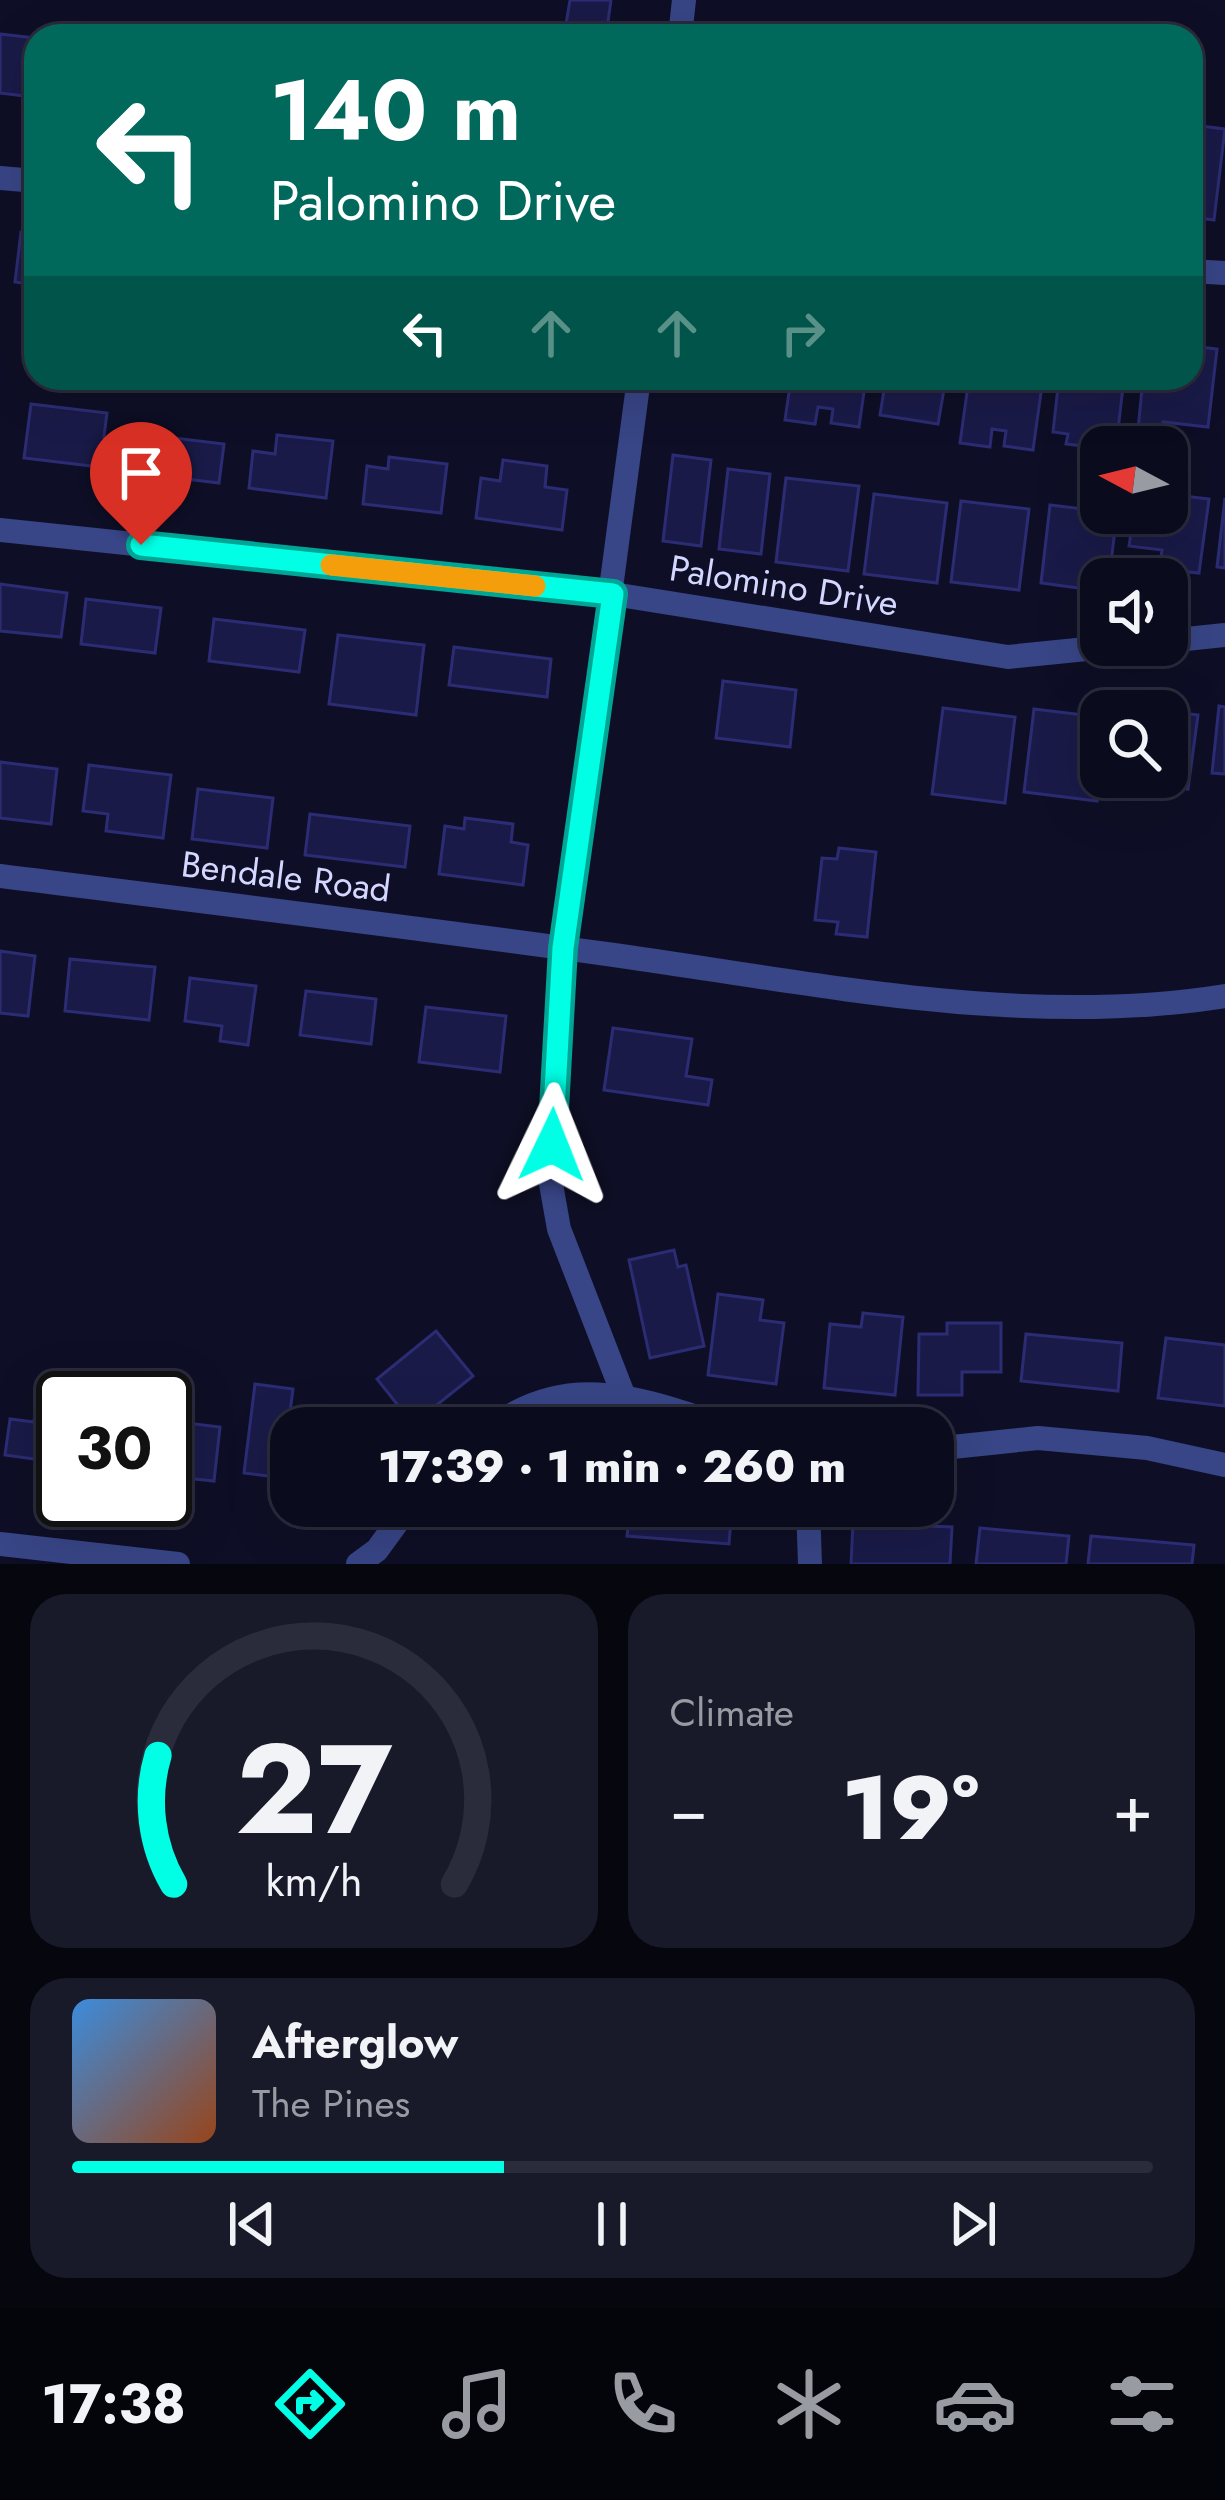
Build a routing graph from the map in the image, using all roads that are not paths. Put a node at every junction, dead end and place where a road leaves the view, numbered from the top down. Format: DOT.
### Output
graph roads {
  1 [pos="638,390"];
  2 [pos="0,530"];
  3 [pos="613,594"];
  4 [pos="1225,635"];
  5 [pos="1188,639"];
  6 [pos="1080,650"];
  7 [pos="0,876"];
  8 [pos="563,948"];
  9 [pos="1225,996"];
  10 [pos="623,1394"];
  11 [pos="534,1407"];
  12 [pos="664,1407"];
  13 [pos="954,1447"];
  14 [pos="1225,1465"];
  15 [pos="393,1527"];
  16 [pos="808,1527"];
  17 [pos="0,1544"];
  18 [pos="178,1564"];
  19 [pos="358,1564"];
  20 [pos="809,1564"];
  1 -- 3 [label="street"];
  2 -- 3 [label="street, Palomino Drive"];
  3 -- 6 [label="street, Palomino Drive"];
  3 -- 8 [label="street"];
  4 -- 5 [label="street"];
  7 -- 8 [label="street, Bendale Road"];
  8 -- 9 [label="street, Bendale Road"];
  8 -- 10 [label="street"];
  10 -- 11 [label="street"];
  10 -- 12 [label="street"];
  13 -- 14 [label="street"];
  15 -- 19 [label="street"];
  16 -- 20 [label="street"];
  17 -- 18 [label="street"];
}
